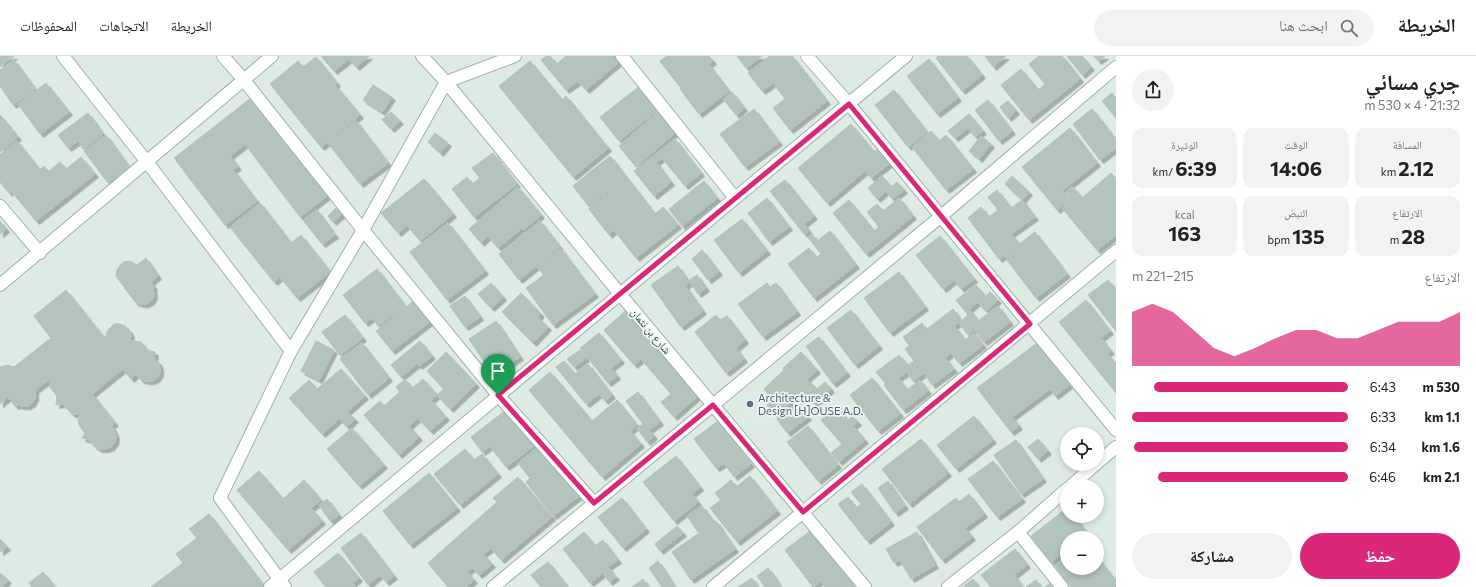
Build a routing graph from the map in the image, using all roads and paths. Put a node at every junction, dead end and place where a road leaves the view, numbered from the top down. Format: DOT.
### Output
graph roads {
  1 [pos="63,56"];
  2 [pos="223,56"];
  3 [pos="272,56"];
  4 [pos="422,56"];
  5 [pos="514,56"];
  6 [pos="622,56"];
  7 [pos="807,56"];
  8 [pos="906,56"];
  9 [pos="1116,67"];
  10 [pos="243,79"];
  11 [pos="446,82"];
  12 [pos="849,104"];
  13 [pos="147,162"];
  14 [pos="735,198"];
  15 [pos="0,206"];
  16 [pos="940,217"];
  17 [pos="363,230"];
  18 [pos="1116,250"];
  19 [pos="40,253"];
  20 [pos="0,285"];
  21 [pos="620,294"];
  22 [pos="1030,324"];
  23 [pos="291,351"];
  24 [pos="498,395"];
  25 [pos="713,405"];
  26 [pos="1116,430"];
  27 [pos="1116,447"];
  28 [pos="1104,458"];
  29 [pos="1089,471"];
  30 [pos="1079,479"];
  31 [pos="1060,495"];
  32 [pos="594,503"];
  33 [pos="803,512"];
  34 [pos="1018,532"];
  35 [pos="278,584"];
  36 [pos="492,587"];
  37 [pos="713,587"];
  38 [pos="864,587"];
  39 [pos="948,587"];
  40 [pos="1062,587"];
  1 -- 13 [label="street"];
  2 -- 10 [label="street"];
  3 -- 10 [label="street"];
  4 -- 11 [label="street, شارع بن نثمان"];
  5 -- 11 [label="street"];
  6 -- 14 [label="street"];
  7 -- 12 [label="street"];
  8 -- 12 [label="street"];
  9 -- 16 [label="street"];
  10 -- 13 [label="street"];
  10 -- 17 [label="street"];
  11 -- 17 [label="street"];
  11 -- 21 [label="street, شارع بن نثمان"];
  12 -- 14 [label="street"];
  12 -- 16 [label="street"];
  13 -- 19 [label="street"];
  13 -- 23 [label="street"];
  14 -- 21 [label="street"];
  15 -- 19 [label="street"];
  16 -- 22 [label="street"];
  16 -- 25 [label="street"];
  17 -- 23 [label="street"];
  17 -- 24 [label="street"];
  18 -- 22 [label="street"];
  19 -- 20 [label="street"];
  21 -- 24 [label="street"];
  21 -- 25 [label="street, شارع بن نثمان"];
  22 -- 26 [label="street"];
  22 -- 33 [label="street"];
  23 -- 35 [label="street"];
  24 -- 32 [label="street"];
  24 -- 35 [label="street"];
  25 -- 32 [label="street"];
  25 -- 33 [label="street, شارع بن نثمان"];
  27 -- 28 [label="street"];
  29 -- 30 [label="street"];
  31 -- 34 [label="street"];
  32 -- 36 [label="street"];
  33 -- 37 [label="street"];
  33 -- 38 [label="street, شارع بن نثمان"];
  34 -- 39 [label="street"];
  34 -- 40 [label="street"];
}
